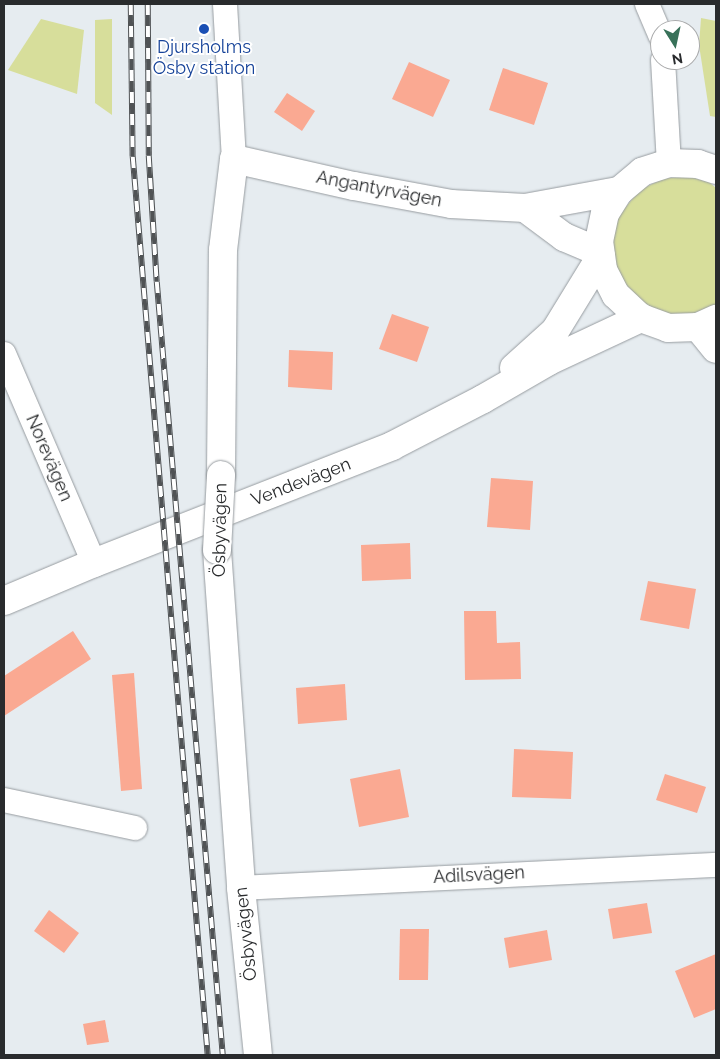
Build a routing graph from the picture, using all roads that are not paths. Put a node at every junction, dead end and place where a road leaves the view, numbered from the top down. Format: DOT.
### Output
graph roads {
  1 [pos="225,4"];
  2 [pos="647,4"];
  3 [pos="654,20"];
  4 [pos="664,70"];
  5 [pos="234,159"];
  6 [pos="669,163"];
  7 [pos="710,166"];
  8 [pos="619,191"];
  9 [pos="525,208"];
  10 [pos="601,254"];
  11 [pos="641,318"];
  12 [pos="707,323"];
  13 [pos="716,349"];
  14 [pos="4,354"];
  15 [pos="483,399"];
  16 [pos="94,562"];
  17 [pos="4,601"];
  18 [pos="4,800"];
  19 [pos="134,828"];
  20 [pos="716,865"];
  21 [pos="241,888"];
  22 [pos="258,1055"];
  1 -- 5 [label="street, Ösbyvägen"];
  2 -- 3 [label="street"];
  4 -- 6 [label="street"];
  5 -- 9 [label="street, Angantyrvägen"];
  5 -- 21 [label="street, Ösbyvägen, bridge"];
  6 -- 7 [label="street"];
  6 -- 8 [label="street"];
  8 -- 9 [label="street, Angantyrvägen"];
  8 -- 10 [label="street"];
  9 -- 10 [label="street"];
  10 -- 11 [label="street"];
  10 -- 15 [label="street, Vendevägen"];
  11 -- 12 [label="street"];
  11 -- 15 [label="street, Vendevägen"];
  12 -- 13 [label="street"];
  14 -- 16 [label="street, Norevägen"];
  15 -- 16 [label="street, Vendevägen"];
  16 -- 17 [label="street, Vendevägen"];
  18 -- 19 [label="street"];
  20 -- 21 [label="street, Adilsvägen"];
  21 -- 22 [label="street, Ösbyvägen"];
}
